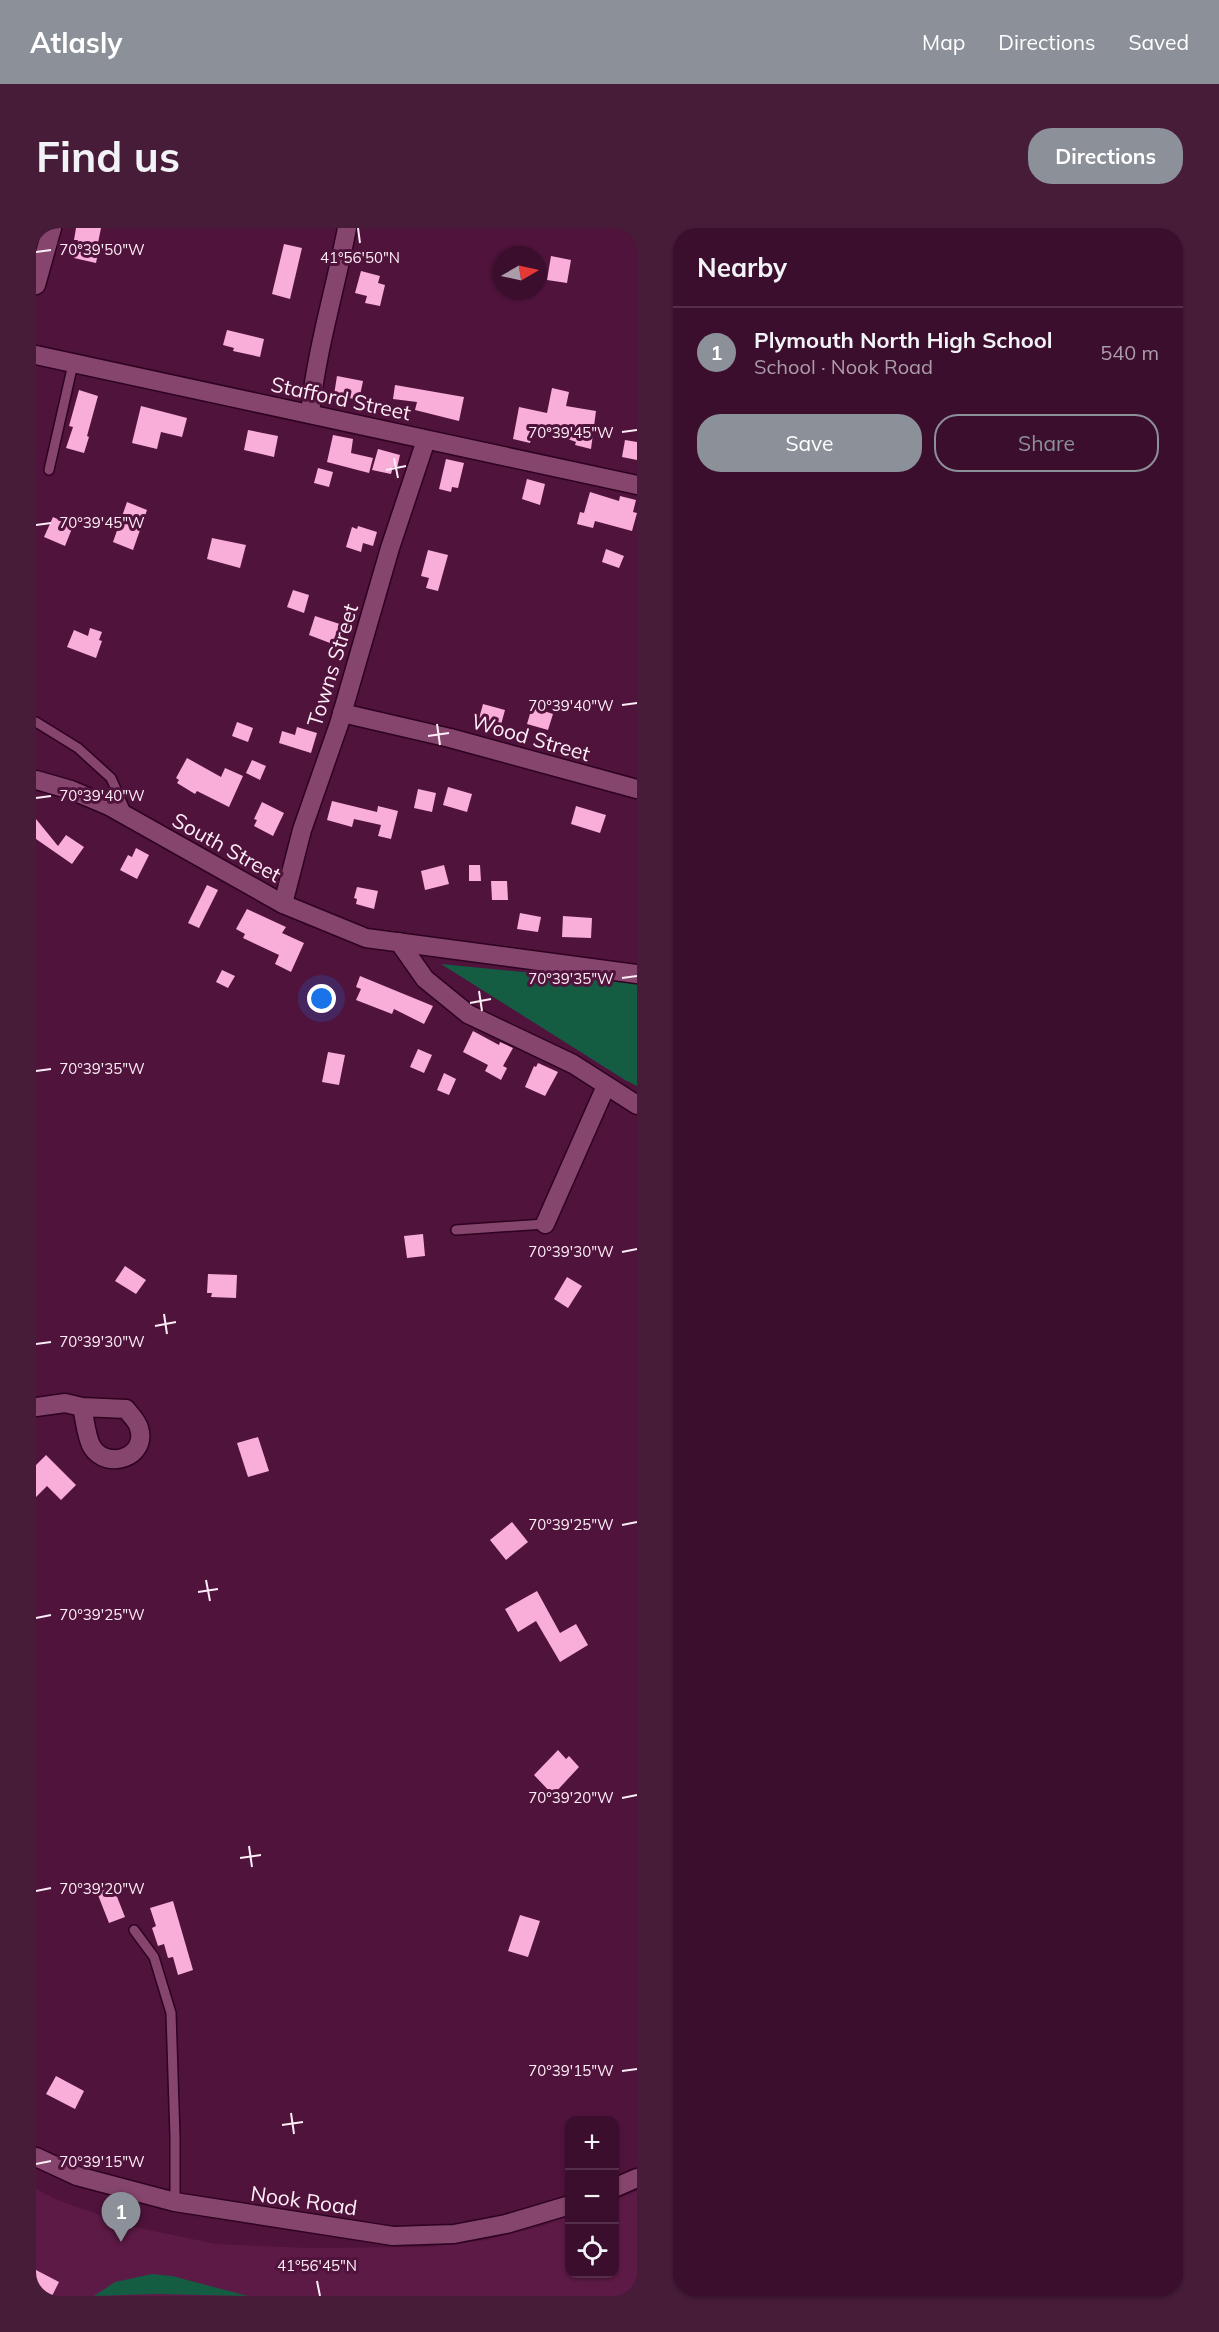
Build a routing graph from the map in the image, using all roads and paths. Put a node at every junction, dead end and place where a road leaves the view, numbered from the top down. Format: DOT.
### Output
graph roads {
  1 [pos="52,228"];
  2 [pos="347,228"];
  3 [pos="36,285"];
  4 [pos="36,355"];
  5 [pos="73,364"];
  6 [pos="310,414"];
  7 [pos="426,440"];
  8 [pos="50,470"];
  9 [pos="637,485"];
  10 [pos="342,713"];
  11 [pos="36,722"];
  12 [pos="36,780"];
  13 [pos="637,789"];
  14 [pos="128,817"];
  15 [pos="283,904"];
  16 [pos="399,942"];
  17 [pos="637,974"];
  18 [pos="606,1086"];
  19 [pos="637,1105"];
  20 [pos="545,1224"];
  21 [pos="456,1230"];
  22 [pos="36,1407"];
  23 [pos="82,1407"];
  24 [pos="134,1930"];
  25 [pos="36,2157"];
  26 [pos="637,2178"];
  27 [pos="619,2186"];
  28 [pos="175,2202"];
  29 [pos="565,2206"];
  1 -- 3 [label="street"];
  2 -- 6 [label="street"];
  4 -- 5 [label="street, Stafford Street"];
  5 -- 6 [label="street, Stafford Street"];
  5 -- 8 [label="lane"];
  6 -- 7 [label="street, Stafford Street"];
  7 -- 9 [label="street, Stafford Street"];
  7 -- 10 [label="street, Towns Street"];
  10 -- 13 [label="street, Wood Street"];
  10 -- 15 [label="street, Towns Street"];
  11 -- 14 [label="lane"];
  12 -- 14 [label="street, South Street"];
  14 -- 15 [label="street, South Street"];
  15 -- 16 [label="street, South Street"];
  16 -- 17 [label="street, South Street"];
  16 -- 18 [label="street"];
  18 -- 19 [label="street"];
  18 -- 20 [label="street"];
  20 -- 21 [label="lane"];
  22 -- 23 [label="street"];
  24 -- 28 [label="lane"];
  25 -- 28 [label="street, Nook Road"];
  26 -- 27 [label="street"];
  28 -- 29 [label="street, Nook Road"];
}
